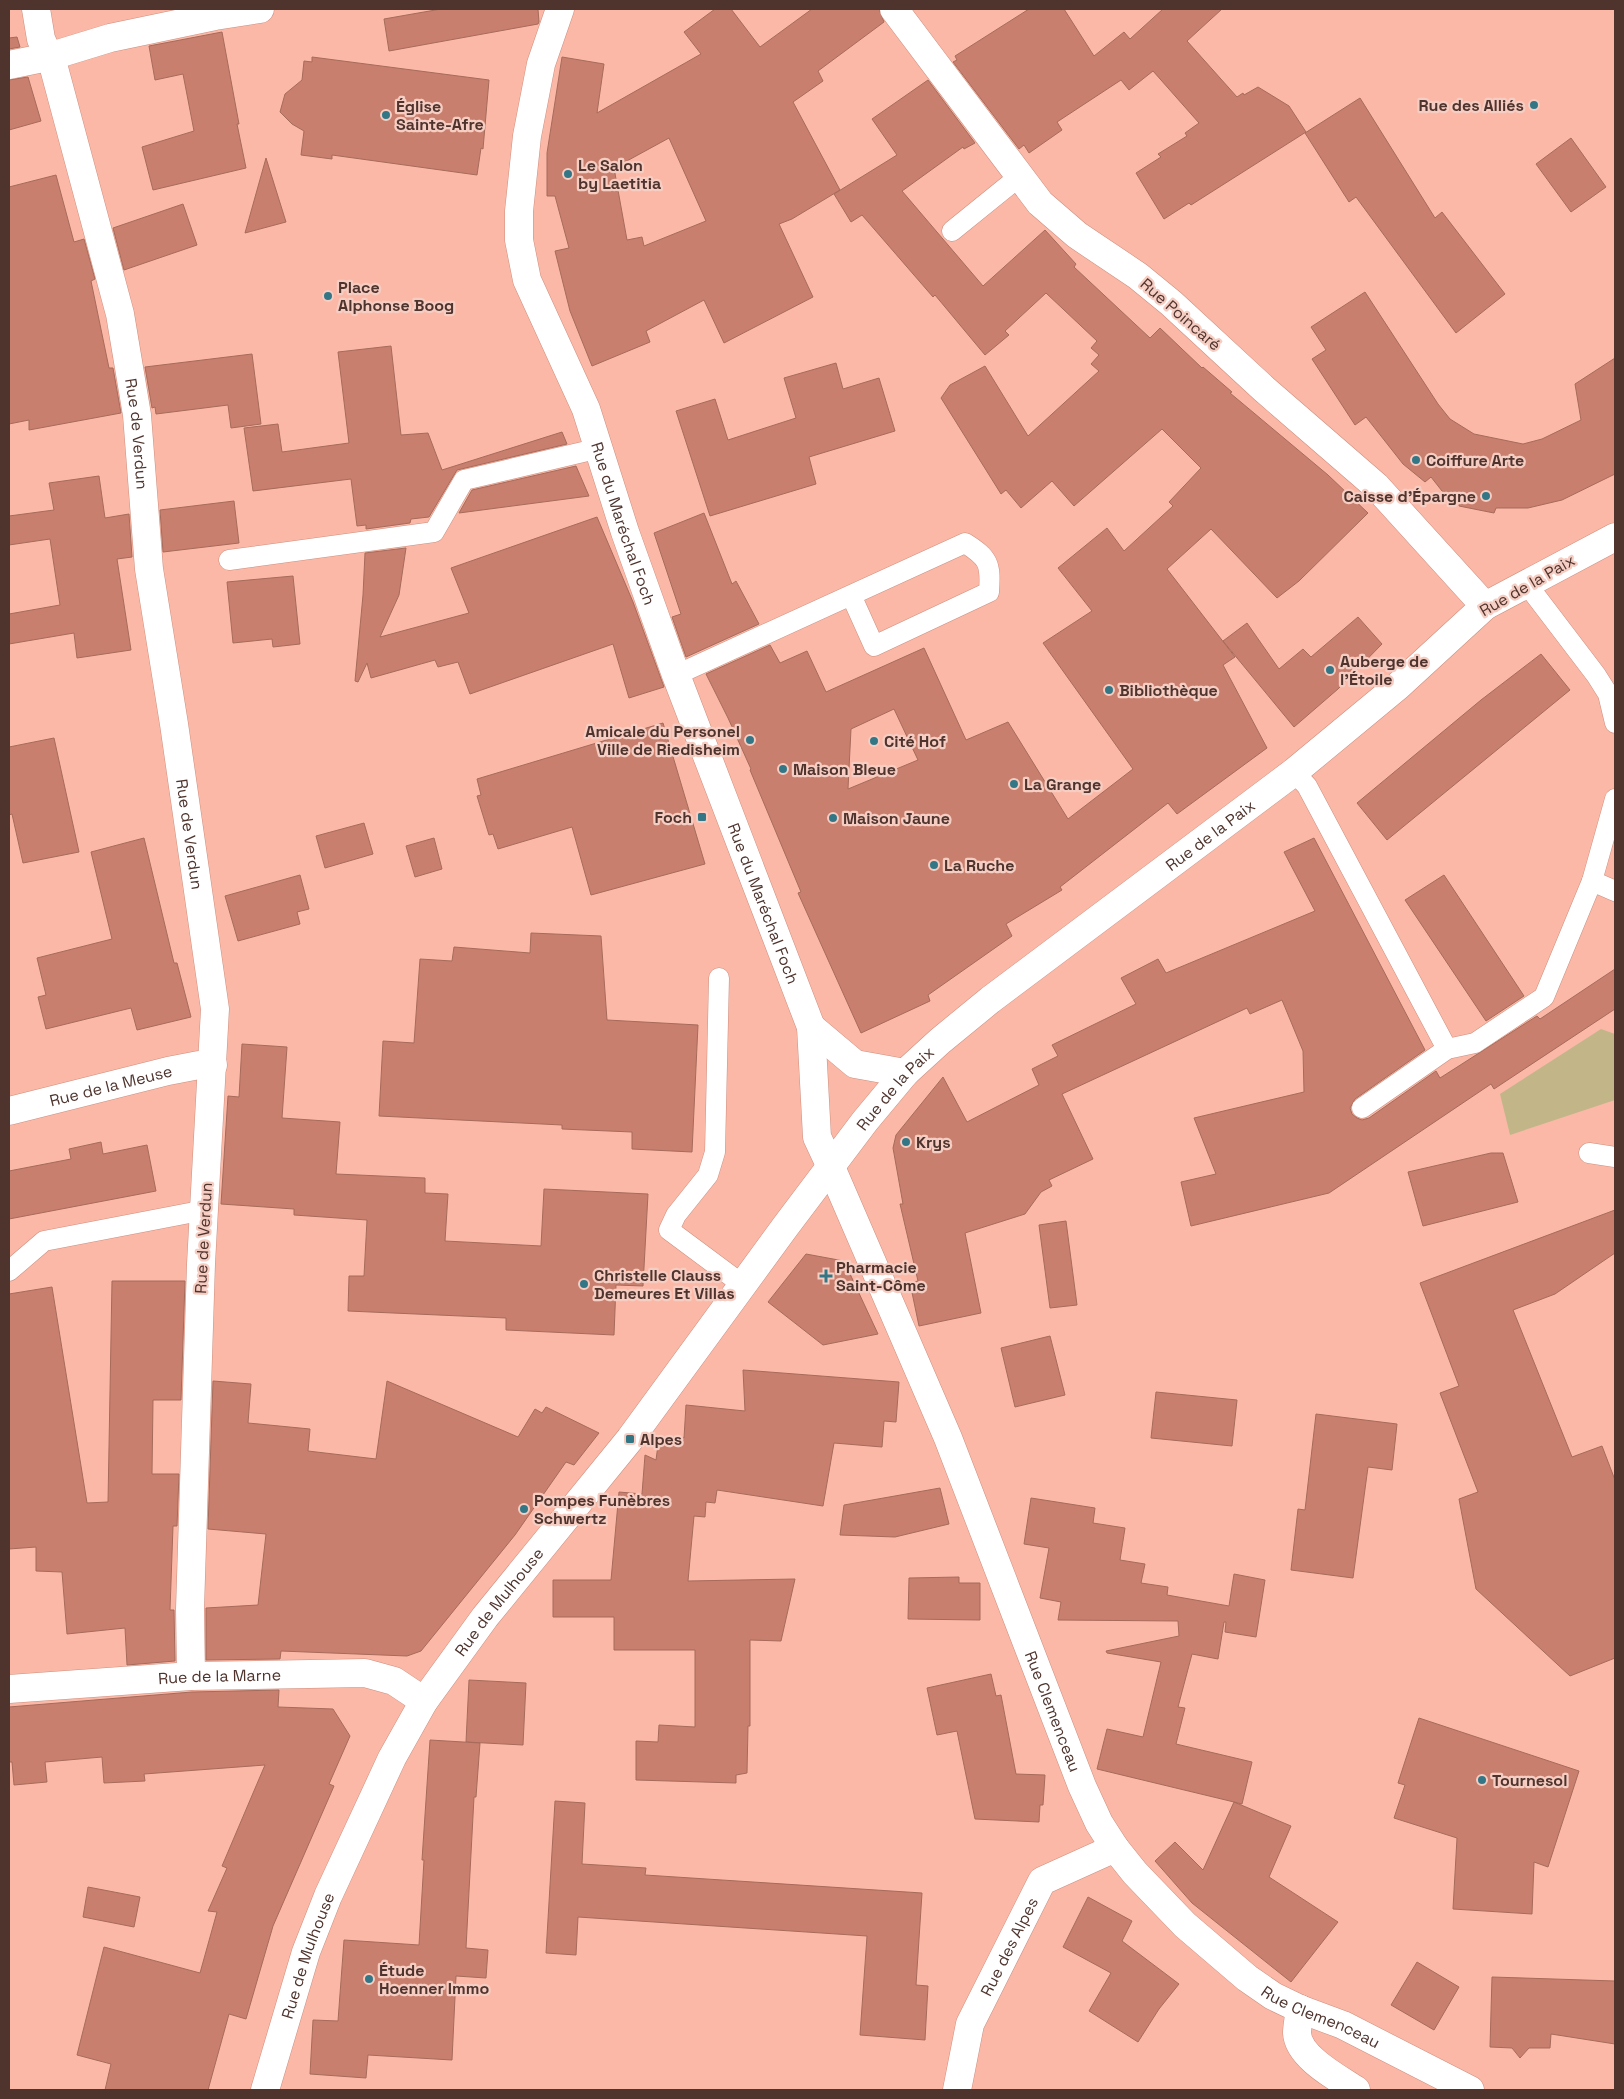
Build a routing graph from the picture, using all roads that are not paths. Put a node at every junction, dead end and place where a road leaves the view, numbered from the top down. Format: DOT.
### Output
graph roads {
  1 [pos="36,9"];
  2 [pos="260,9"];
  3 [pos="560,9"];
  4 [pos="894,9"];
  5 [pos="178,16"];
  6 [pos="48,57"];
  7 [pos="9,65"];
  8 [pos="1020,176"];
  9 [pos="952,231"];
  10 [pos="600,448"];
  11 [pos="1615,536"];
  12 [pos="229,560"];
  13 [pos="1526,583"];
  14 [pos="851,595"];
  15 [pos="1484,606"];
  16 [pos="676,675"];
  17 [pos="1615,723"];
  18 [pos="1294,772"];
  19 [pos="1615,799"];
  20 [pos="1592,881"];
  21 [pos="1615,891"];
  22 [pos="719,978"];
  23 [pos="810,1027"];
  24 [pos="1447,1048"];
  25 [pos="213,1065"];
  26 [pos="905,1073"];
  27 [pos="1362,1108"];
  28 [pos="9,1111"];
  29 [pos="1589,1153"];
  30 [pos="1615,1157"];
  31 [pos="831,1167"];
  32 [pos="205,1210"];
  33 [pos="9,1271"];
  34 [pos="744,1285"];
  35 [pos="191,1676"];
  36 [pos="9,1688"];
  37 [pos="424,1701"];
  38 [pos="1115,1848"];
  39 [pos="1300,2009"];
  40 [pos="265,2090"];
  41 [pos="957,2090"];
  42 [pos="1356,2090"];
  43 [pos="1470,2090"];
  1 -- 6 [label="street, Rue de Verdun"];
  2 -- 5 [label="street"];
  3 -- 10 [label="street, Rue du Maréchal Foch"];
  4 -- 8 [label="street, Rue Poincaré"];
  5 -- 6 [label="street"];
  6 -- 7 [label="street"];
  6 -- 25 [label="street, Rue de Verdun"];
  8 -- 9 [label="lane"];
  8 -- 15 [label="street, Rue Poincaré"];
  10 -- 12 [label="lane"];
  10 -- 16 [label="street, Rue du Maréchal Foch"];
  11 -- 13 [label="street, Rue de la Paix"];
  13 -- 15 [label="street, Rue de la Paix"];
  13 -- 17 [label="lane"];
  14 -- 14 [label="lane"];
  14 -- 16 [label="lane"];
  15 -- 18 [label="street, Rue de la Paix"];
  16 -- 23 [label="street, Rue du Maréchal Foch"];
  18 -- 24 [label="lane"];
  18 -- 26 [label="street, Rue de la Paix"];
  19 -- 20 [label="lane"];
  20 -- 21 [label="lane"];
  20 -- 24 [label="lane"];
  22 -- 34 [label="lane"];
  23 -- 26 [label="street, Rue du Maréchal Foch"];
  23 -- 31 [label="street, Rue du Maréchal Foch"];
  24 -- 27 [label="lane"];
  25 -- 28 [label="street, Rue de la Meuse"];
  25 -- 32 [label="street, Rue de Verdun"];
  26 -- 31 [label="street, Rue de la Paix"];
  29 -- 30 [label="lane"];
  31 -- 34 [label="street, Rue de Mulhouse"];
  31 -- 38 [label="street, Rue Clemenceau"];
  32 -- 33 [label="lane"];
  32 -- 35 [label="street, Rue de Verdun"];
  34 -- 37 [label="street, Rue de Mulhouse"];
  35 -- 36 [label="street, Rue de la Marne"];
  35 -- 37 [label="street, Rue de la Marne"];
  37 -- 40 [label="street, Rue de Mulhouse"];
  38 -- 39 [label="street, Rue Clemenceau"];
  38 -- 41 [label="street, Rue des Alpes"];
  39 -- 42 [label="street"];
  39 -- 43 [label="street, Rue Clemenceau"];
}
